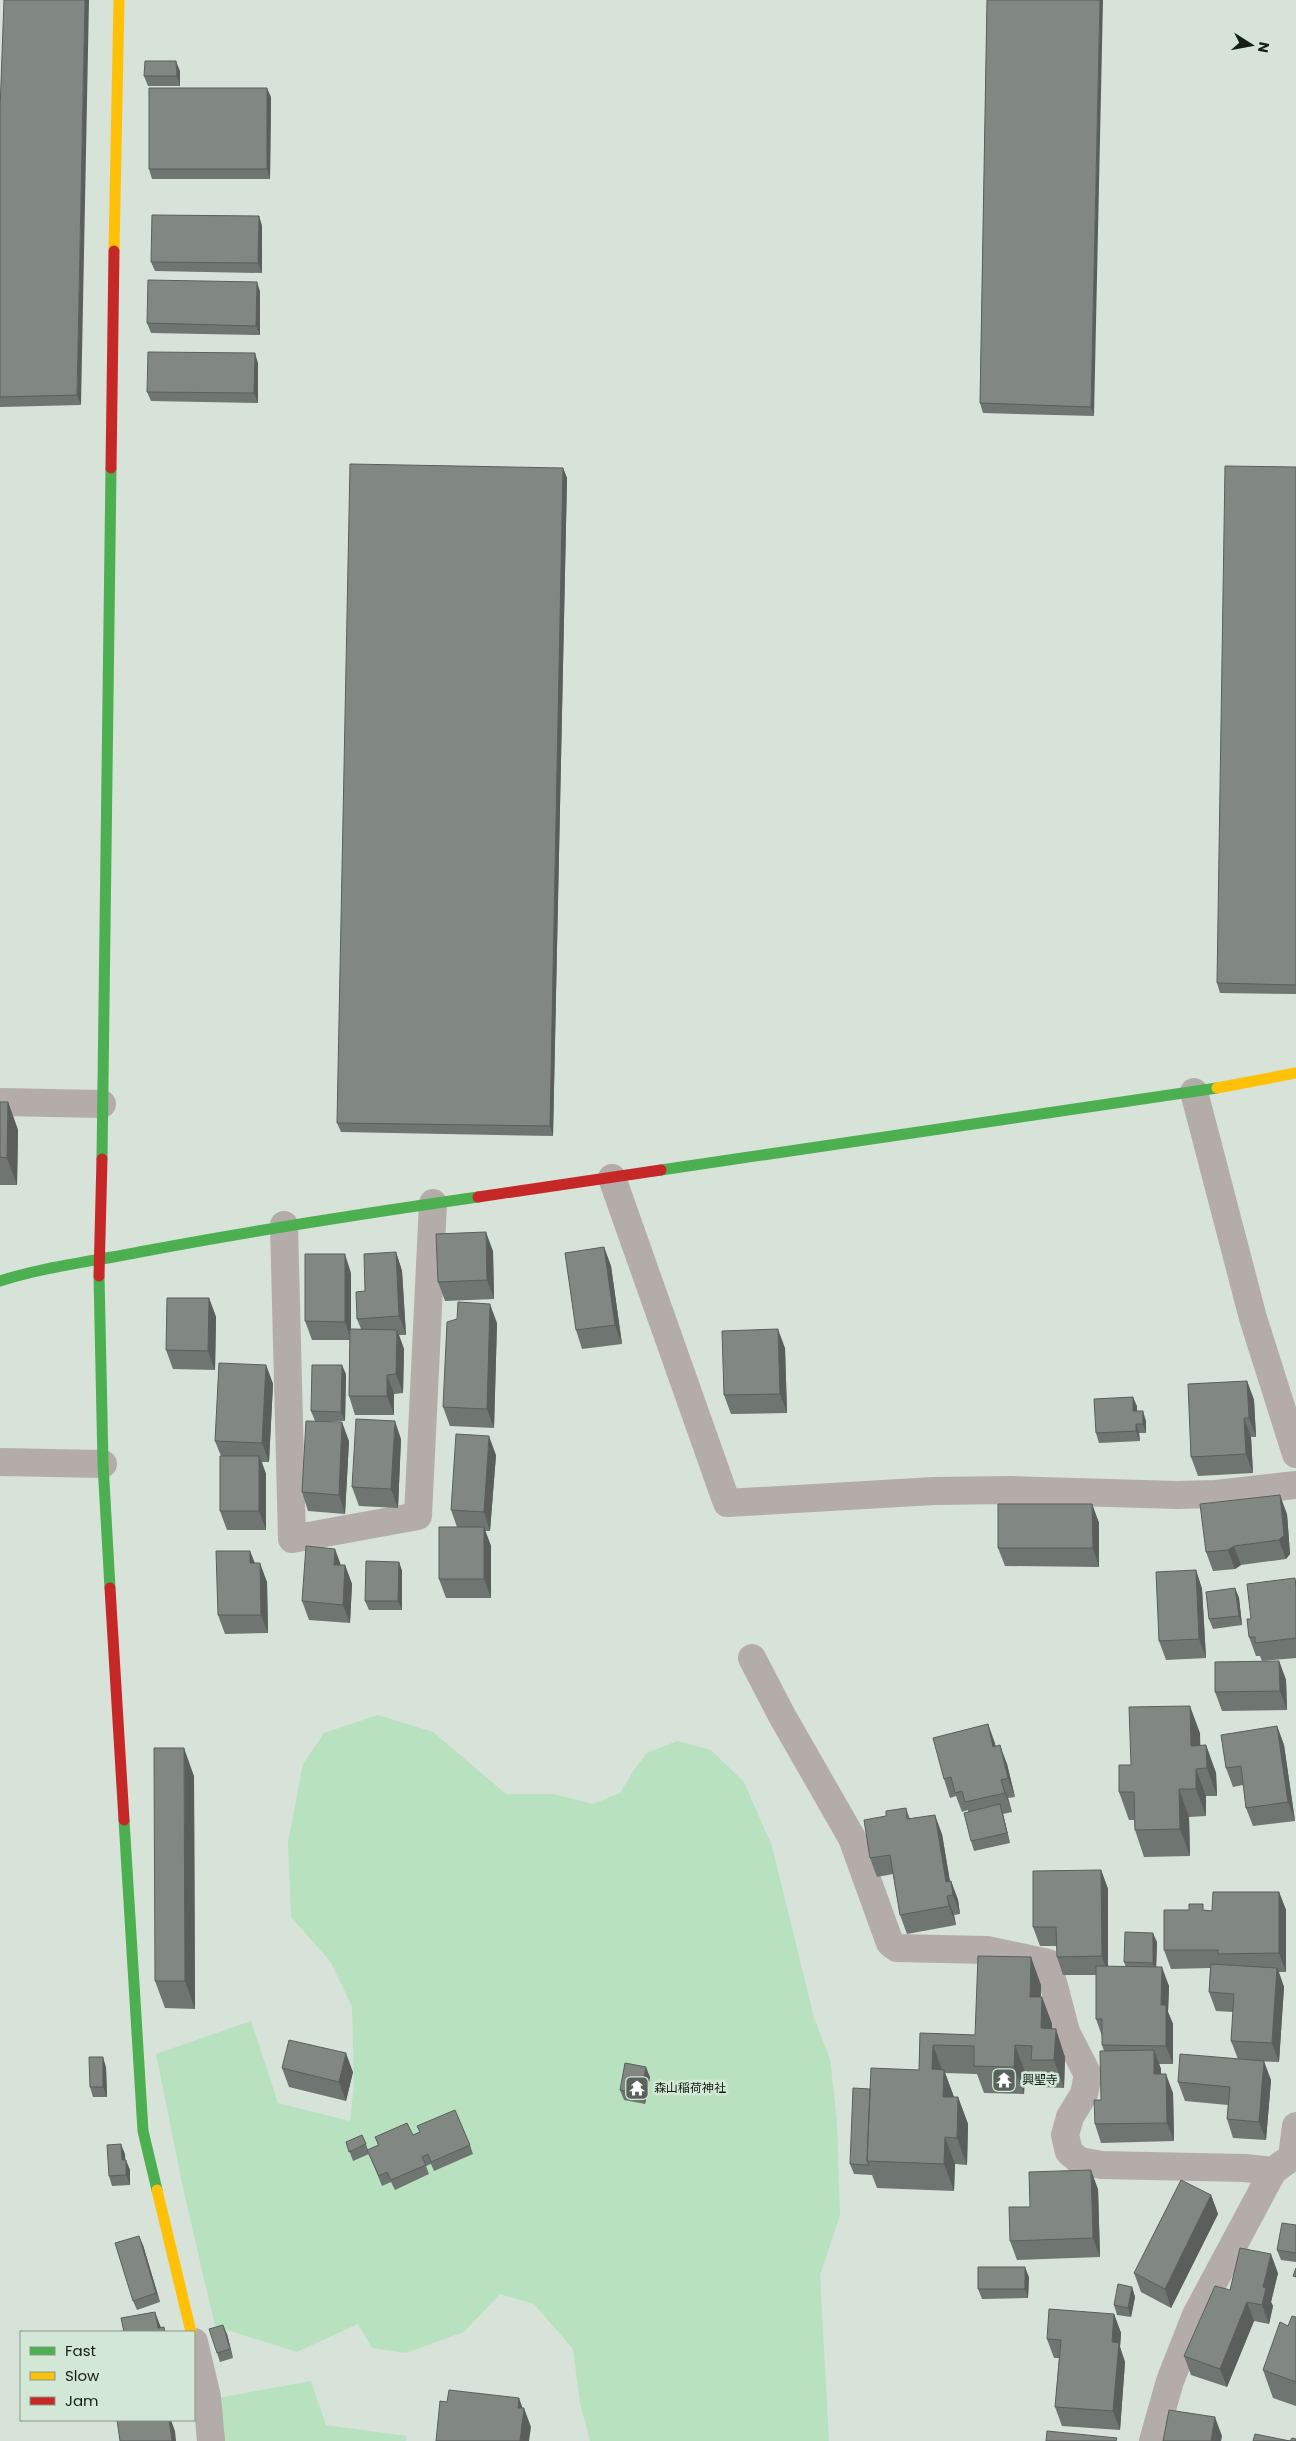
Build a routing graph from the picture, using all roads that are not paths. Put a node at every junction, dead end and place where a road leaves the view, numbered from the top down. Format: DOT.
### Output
graph roads {
  1 [pos="119,0"];
  2 [pos="1296,1073"];
  3 [pos="1194,1092"];
  4 [pos="0,1102"];
  5 [pos="102,1104"];
  6 [pos="612,1178"];
  7 [pos="433,1204"];
  8 [pos="284,1225"];
  9 [pos="100,1260"];
  10 [pos="0,1280"];
  11 [pos="1296,1454"];
  12 [pos="0,1462"];
  13 [pos="103,1464"];
  14 [pos="1296,1485"];
  15 [pos="752,1658"];
  16 [pos="1296,2126"];
  17 [pos="1287,2162"];
  18 [pos="191,2331"];
  19 [pos="195,2346"];
  20 [pos="211,2441"];
  21 [pos="1153,2441"];
  1 -- 5 [label="street"];
  2 -- 3 [label="street"];
  3 -- 6 [label="street"];
  3 -- 11 [label="street"];
  4 -- 5 [label="street"];
  5 -- 9 [label="street"];
  6 -- 7 [label="street"];
  6 -- 14 [label="street"];
  7 -- 8 [label="street"];
  7 -- 8 [label="street"];
  8 -- 9 [label="street"];
  9 -- 10 [label="street"];
  9 -- 13 [label="street"];
  12 -- 13 [label="street"];
  13 -- 18 [label="street"];
  15 -- 17 [label="street"];
  16 -- 17 [label="street"];
  17 -- 21 [label="street"];
  19 -- 20 [label="street"];
}
